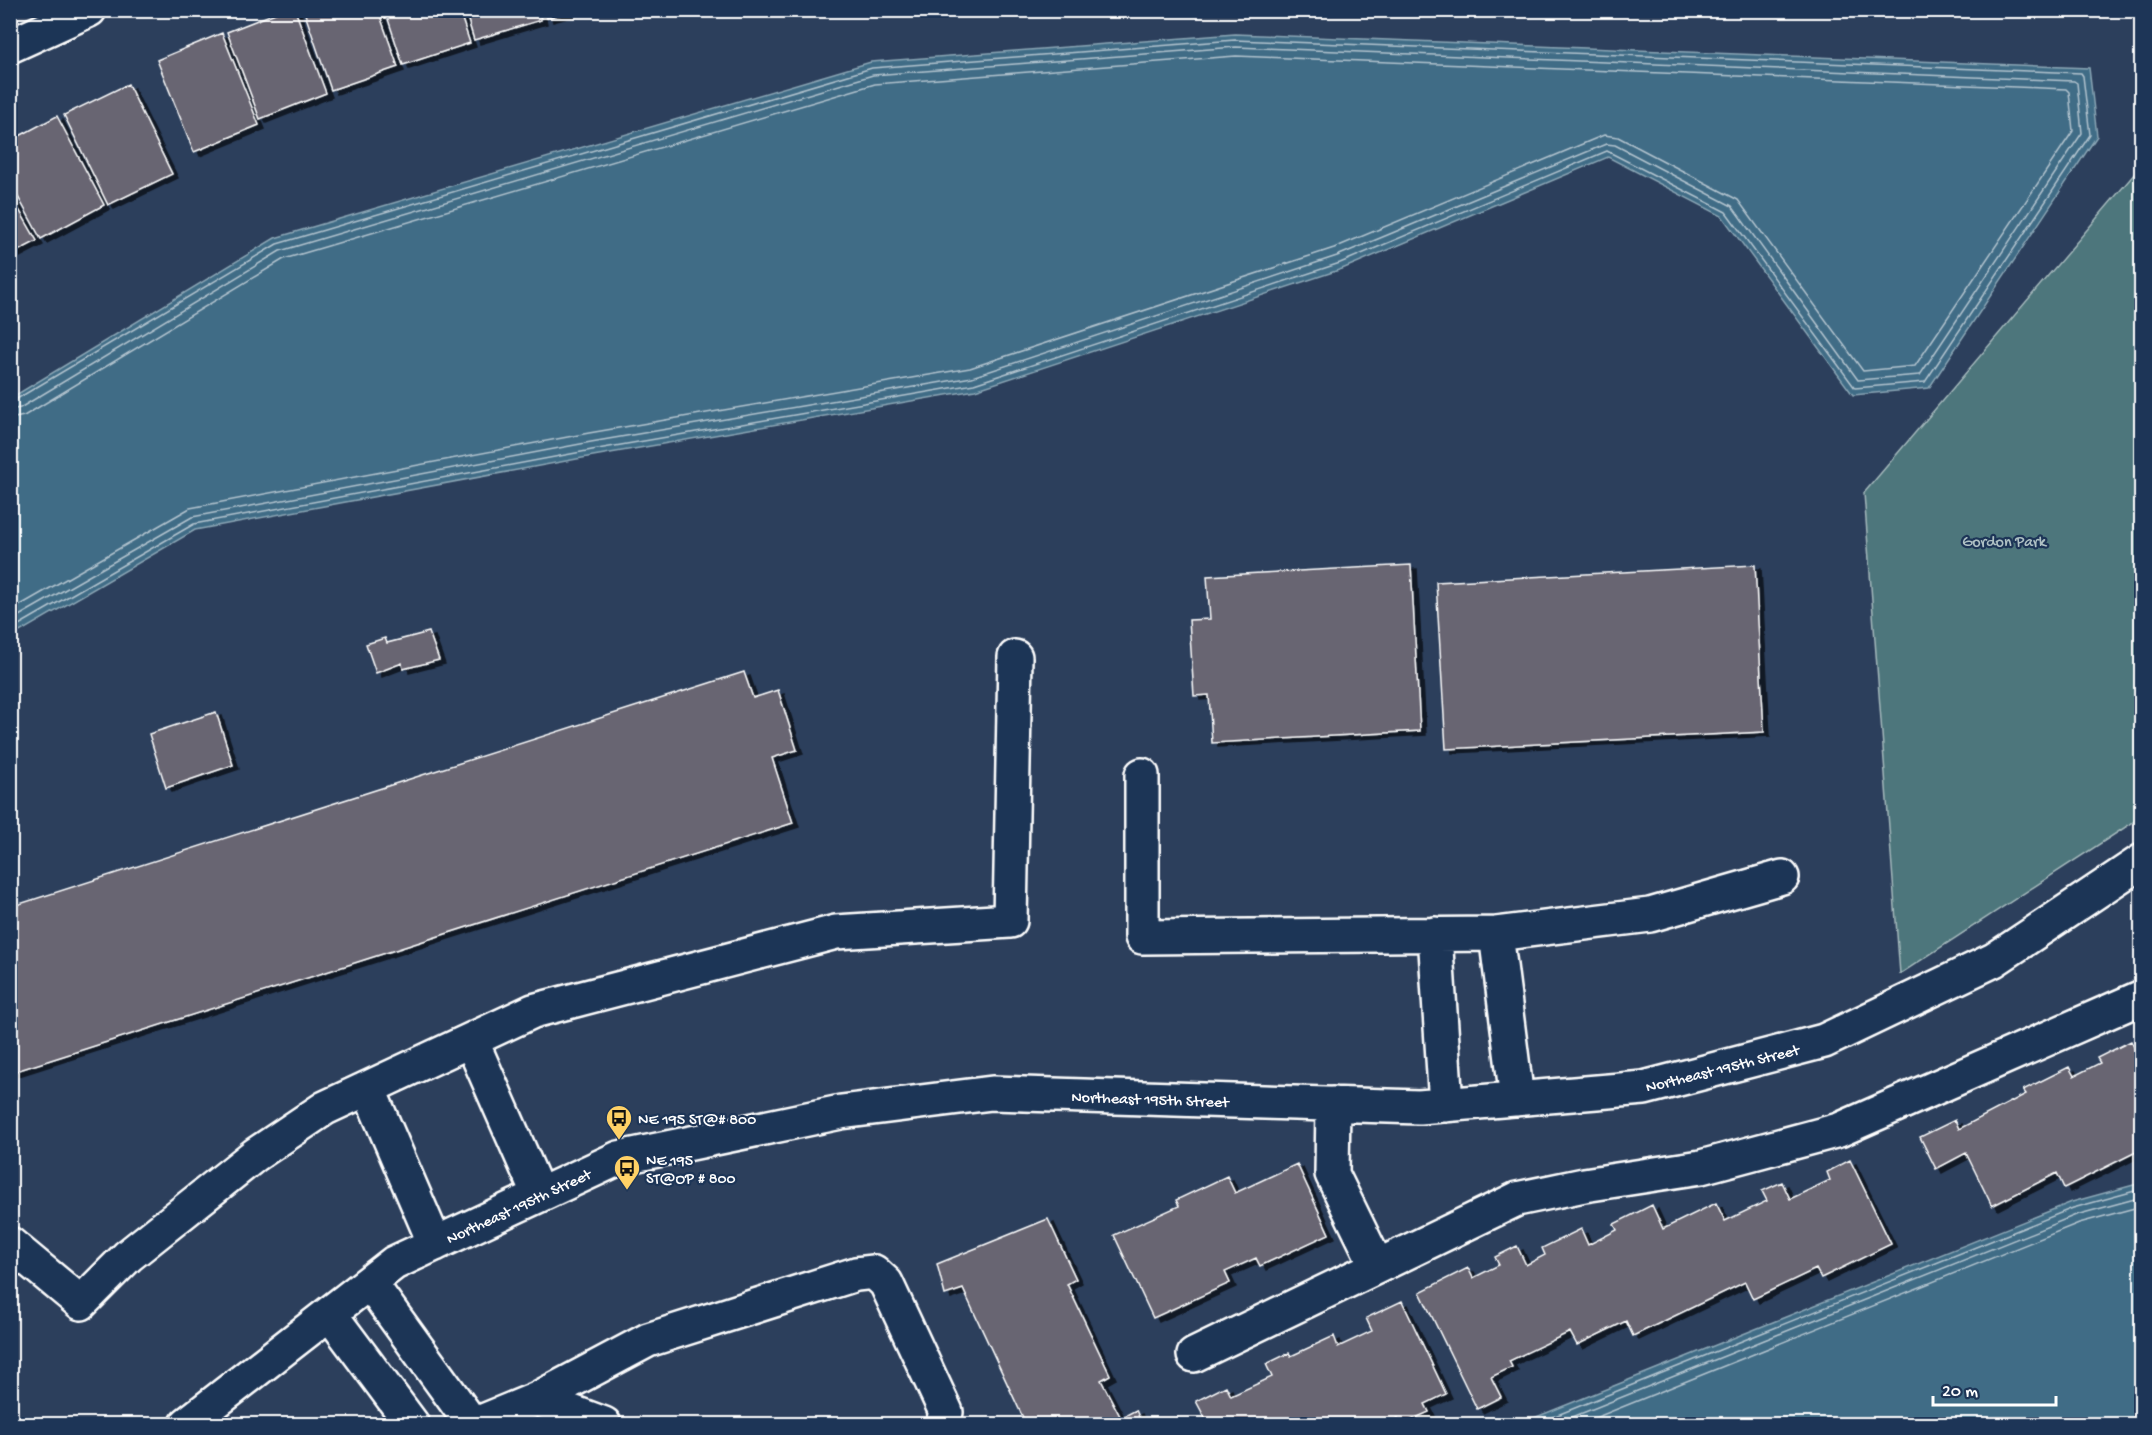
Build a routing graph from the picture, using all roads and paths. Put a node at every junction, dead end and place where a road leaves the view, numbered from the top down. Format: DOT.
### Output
graph roads {
  1 [pos="89,10"];
  2 [pos="10,46"];
  3 [pos="1015,657"];
  4 [pos="1142,775"];
  5 [pos="2142,861"];
  6 [pos="1782,877"];
  7 [pos="1435,934"];
  8 [pos="1496,934"];
  9 [pos="2142,997"];
  10 [pos="471,1040"];
  11 [pos="368,1088"];
  12 [pos="1517,1099"];
  13 [pos="1333,1104"];
  14 [pos="1446,1105"];
  15 [pos="538,1195"];
  16 [pos="10,1244"];
  17 [pos="435,1244"];
  18 [pos="1377,1266"];
  19 [pos="370,1283"];
  20 [pos="330,1314"];
  21 [pos="1194,1355"];
  22 [pos="537,1399"];
  23 [pos="187,1425"];
  24 [pos="412,1425"];
  25 [pos="474,1425"];
  26 [pos="604,1425"];
  27 [pos="943,1425"];
  1 -- 2 [label="street"];
  3 -- 10 [label="street"];
  4 -- 7 [label="street"];
  5 -- 12 [label="street, Northeast 195th Street"];
  6 -- 8 [label="street"];
  7 -- 8 [label="street"];
  7 -- 14 [label="street"];
  8 -- 12 [label="street"];
  9 -- 18 [label="street"];
  10 -- 11 [label="street"];
  10 -- 15 [label="street"];
  11 -- 16 [label="street"];
  11 -- 17 [label="street"];
  12 -- 14 [label="street, Northeast 195th Street"];
  13 -- 14 [label="street, Northeast 195th Street"];
  13 -- 15 [label="street, Northeast 195th Street"];
  13 -- 18 [label="street"];
  15 -- 17 [label="street, Northeast 195th Street"];
  17 -- 19 [label="street, Northeast 195th Street"];
  18 -- 21 [label="street"];
  19 -- 20 [label="street, Northeast 195th Street"];
  19 -- 25 [label="street"];
  20 -- 23 [label="street, Northeast 195th Street"];
  20 -- 24 [label="street"];
  22 -- 25 [label="street"];
  22 -- 26 [label="street"];
  22 -- 27 [label="street"];
}
